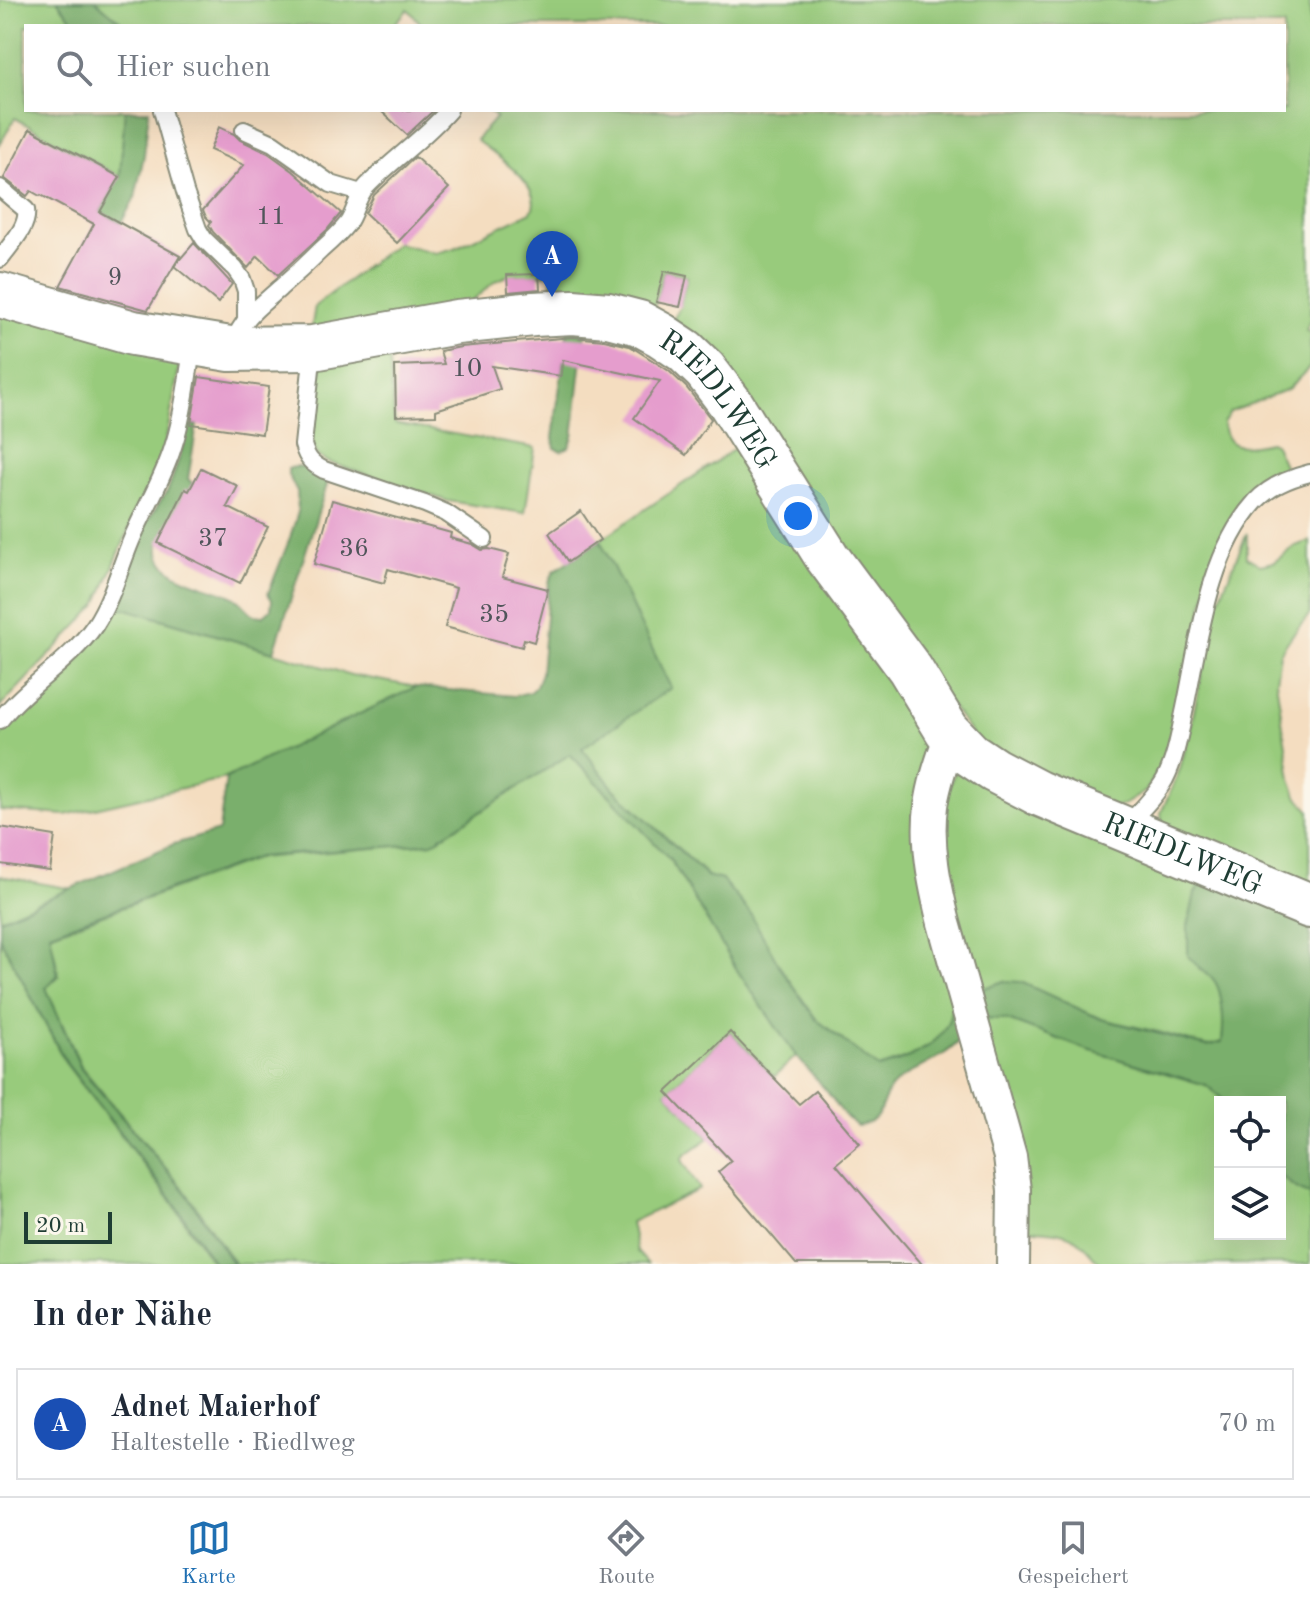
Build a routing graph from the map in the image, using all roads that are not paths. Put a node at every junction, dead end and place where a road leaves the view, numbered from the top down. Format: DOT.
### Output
graph roads {
  1 [pos="163,112"];
  2 [pos="447,112"];
  3 [pos="244,130"];
  4 [pos="0,188"];
  5 [pos="361,193"];
  6 [pos="0,259"];
  7 [pos="0,295"];
  8 [pos="223,337"];
  9 [pos="313,348"];
  10 [pos="1310,473"];
  11 [pos="484,539"];
  12 [pos="0,720"];
  13 [pos="951,734"];
  14 [pos="1124,828"];
  15 [pos="1310,906"];
  16 [pos="1008,1260"];
  1 -- 8 [label="lane"];
  2 -- 5 [label="lane"];
  3 -- 5 [label="lane"];
  4 -- 6 [label="lane"];
  5 -- 8 [label="lane"];
  7 -- 8 [label="street, RIEDLWEG"];
  8 -- 9 [label="street, RIEDLWEG"];
  8 -- 12 [label="lane"];
  9 -- 11 [label="lane"];
  9 -- 13 [label="street, RIEDLWEG"];
  10 -- 14 [label="lane"];
  13 -- 14 [label="street, RIEDLWEG"];
  13 -- 16 [label="street"];
  14 -- 15 [label="street, RIEDLWEG"];
}
